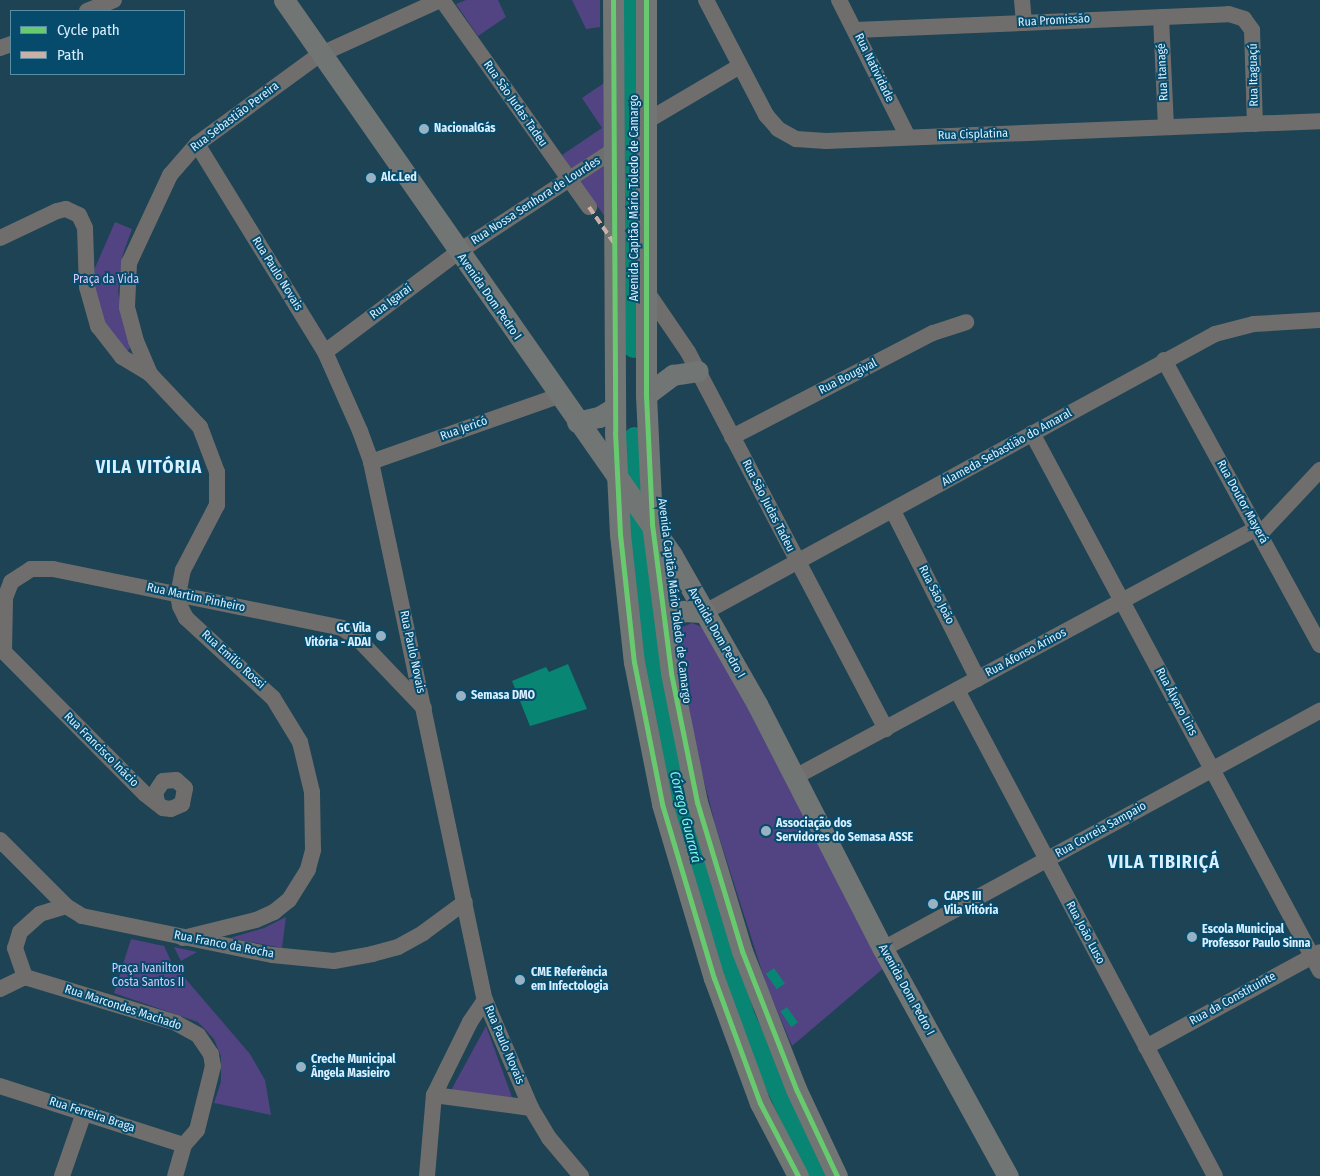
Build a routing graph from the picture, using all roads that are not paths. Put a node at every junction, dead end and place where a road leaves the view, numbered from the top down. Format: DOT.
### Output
graph roads {
  1 [pos="284,0"];
  2 [pos="441,0"];
  3 [pos="612,0"];
  4 [pos="646,0"];
  5 [pos="706,0"];
  6 [pos="839,0"];
  7 [pos="1022,0"];
  8 [pos="109,1"];
  9 [pos="89,10"];
  10 [pos="1161,17"];
  11 [pos="1024,23"];
  12 [pos="1250,26"];
  13 [pos="855,30"];
  14 [pos="319,56"];
  15 [pos="740,66"];
  16 [pos="1320,121"];
  17 [pos="645,122"];
  18 [pos="1255,124"];
  19 [pos="1166,127"];
  20 [pos="908,137"];
  21 [pos="197,144"];
  22 [pos="614,150"];
  23 [pos="570,180"];
  24 [pos="589,207"];
  25 [pos="0,238"];
  26 [pos="458,252"];
  27 [pos="644,287"];
  28 [pos="1320,320"];
  29 [pos="966,322"];
  30 [pos="325,352"];
  31 [pos="1164,360"];
  32 [pos="698,371"];
  33 [pos="150,374"];
  34 [pos="646,395"];
  35 [pos="558,396"];
  36 [pos="614,408"];
  37 [pos="578,422"];
  38 [pos="1032,433"];
  39 [pos="732,437"];
  40 [pos="371,462"];
  41 [pos="1320,470"];
  42 [pos="623,484"];
  43 [pos="893,511"];
  44 [pos="648,519"];
  45 [pos="1259,531"];
  46 [pos="797,562"];
  47 [pos="683,576"];
  48 [pos="178,595"];
  49 [pos="1122,601"];
  50 [pos="705,612"];
  51 [pos="665,621"];
  52 [pos="1320,645"];
  53 [pos="2,650"];
  54 [pos="978,679"];
  55 [pos="957,690"];
  56 [pos="424,708"];
  57 [pos="1320,711"];
  58 [pos="886,729"];
  59 [pos="1212,770"];
  60 [pos="795,777"];
  61 [pos="157,802"];
  62 [pos="0,840"];
  63 [pos="1046,860"];
  64 [pos="465,902"];
  65 [pos="66,906"];
  66 [pos="183,938"];
  67 [pos="883,949"];
  68 [pos="1316,954"];
  69 [pos="1320,971"];
  70 [pos="25,977"];
  71 [pos="0,990"];
  72 [pos="485,1000"];
  73 [pos="1146,1047"];
  74 [pos="0,1086"];
  75 [pos="434,1095"];
  76 [pos="531,1108"];
  77 [pos="84,1113"];
  78 [pos="184,1145"];
  79 [pos="62,1176"];
  80 [pos="175,1176"];
  81 [pos="427,1176"];
  82 [pos="581,1176"];
  83 [pos="798,1176"];
  84 [pos="837,1176"];
  85 [pos="1008,1176"];
  86 [pos="1215,1176"];
  1 -- 14 [label="main road, Avenida Dom Pedro I"];
  2 -- 14 [label="street, Rua Sebastião Pereira"];
  2 -- 23 [label="street, Rua São Judas Tadeu"];
  3 -- 22 [label="main road, Avenida Capitão Mário Toledo de Camargo"];
  4 -- 17 [label="main road, Avenida Capitão Mário Toledo de Camargo"];
  5 -- 15 [label="street, Rua Cisplatina"];
  6 -- 13 [label="street, Rua Natividade"];
  7 -- 11 [label="street"];
  8 -- 9 [label="street"];
  10 -- 11 [label="street, Rua Promissão"];
  10 -- 12 [label="street, Rua Promissão"];
  10 -- 19 [label="street, Rua Itanagé"];
  11 -- 13 [label="street, Rua Promissão"];
  12 -- 18 [label="street, Rua Itaguaçú"];
  13 -- 20 [label="street, Rua Natividade"];
  14 -- 21 [label="street, Rua Sebastião Pereira"];
  14 -- 26 [label="main road, Avenida Dom Pedro I"];
  15 -- 17 [label="street"];
  15 -- 20 [label="street, Rua Cisplatina"];
  16 -- 18 [label="street, Rua Cisplatina"];
  17 -- 27 [label="main road, Avenida Capitão Mário Toledo de Camargo"];
  18 -- 19 [label="street, Rua Cisplatina"];
  19 -- 20 [label="street, Rua Cisplatina"];
  21 -- 30 [label="street, Rua Paulo Novais"];
  21 -- 33 [label="street, Rua Sebastião Pereira"];
  22 -- 23 [label="street, Rua Nossa Senhora de Lourdes"];
  22 -- 36 [label="main road, Avenida Capitão Mário Toledo de Camargo"];
  23 -- 24 [label="street, Rua São Judas Tadeu"];
  23 -- 26 [label="street, Rua Nossa Senhora de Lourdes"];
  25 -- 33 [label="street"];
  26 -- 30 [label="street, Rua Igaraí"];
  26 -- 35 [label="main road, Avenida Dom Pedro I"];
  27 -- 32 [label="street, Rua São Judas Tadeu"];
  27 -- 34 [label="main road, Avenida Capitão Mário Toledo de Camargo"];
  28 -- 31 [label="street, Alameda Sebastião do Amaral"];
  29 -- 39 [label="street, Rua Bougival"];
  30 -- 40 [label="street, Rua Paulo Novais"];
  31 -- 38 [label="street, Alameda Sebastião do Amaral"];
  31 -- 45 [label="street, Rua Doutor Mayerá"];
  32 -- 34 [label="main road"];
  32 -- 39 [label="street, Rua São Judas Tadeu"];
  33 -- 48 [label="street, Rua Sebastião Pereira"];
  34 -- 44 [label="main road, Avenida Capitão Mário Toledo de Camargo"];
  35 -- 37 [label="main road, Avenida Dom Pedro I"];
  35 -- 40 [label="street, Rua Jericó"];
  36 -- 37 [label="main road"];
  36 -- 42 [label="main road, Avenida Capitão Mário Toledo de Camargo"];
  37 -- 42 [label="main road, Avenida Dom Pedro I"];
  38 -- 43 [label="street, Alameda Sebastião do Amaral"];
  38 -- 49 [label="street, Rua Álvaro Lins"];
  39 -- 46 [label="street, Rua São Judas Tadeu"];
  40 -- 56 [label="street, Rua Paulo Novais"];
  41 -- 45 [label="street, Rua Afonso Arinos"];
  42 -- 44 [label="main road, Avenida Dom Pedro I"];
  42 -- 83 [label="main road, Avenida Capitão Mário Toledo de Camargo"];
  43 -- 46 [label="street, Alameda Sebastião do Amaral"];
  43 -- 54 [label="street, Rua São João"];
  44 -- 47 [label="main road, Avenida Dom Pedro I"];
  44 -- 51 [label="main road, Avenida Capitão Mário Toledo de Camargo"];
  45 -- 49 [label="street, Rua Afonso Arinos"];
  45 -- 52 [label="street, Rua Doutor Mayerá"];
  46 -- 50 [label="street, Alameda Sebastião do Amaral"];
  46 -- 58 [label="street, Rua São Judas Tadeu"];
  47 -- 50 [label="main road, Avenida Dom Pedro I"];
  47 -- 51 [label="main road"];
  48 -- 53 [label="street, Rua Martim Pinheiro"];
  48 -- 56 [label="street, Rua Martim Pinheiro"];
  48 -- 66 [label="street, Rua Emílio Rossi"];
  49 -- 54 [label="street, Rua Afonso Arinos"];
  49 -- 59 [label="street, Rua Álvaro Lins"];
  50 -- 51 [label="main road"];
  50 -- 60 [label="main road, Avenida Dom Pedro I"];
  51 -- 84 [label="main road, Avenida Capitão Mário Toledo de Camargo"];
  53 -- 61 [label="street, Rua Francisco Inácio"];
  54 -- 55 [label="street, Rua Afonso Arinos"];
  55 -- 58 [label="street, Rua Afonso Arinos"];
  55 -- 63 [label="street, Rua João Luso"];
  56 -- 64 [label="street, Rua Paulo Novais"];
  57 -- 59 [label="street, Rua Correia Sampaio"];
  58 -- 60 [label="street, Rua Afonso Arinos"];
  59 -- 63 [label="street, Rua Correia Sampaio"];
  59 -- 68 [label="street, Rua Álvaro Lins"];
  60 -- 67 [label="main road, Avenida Dom Pedro I"];
  61 -- 61 [label="street"];
  62 -- 65 [label="street, Rua Franco da Rocha"];
  63 -- 67 [label="street, Rua Correia Sampaio"];
  63 -- 73 [label="street, Rua João Luso"];
  64 -- 66 [label="street, Rua Franco da Rocha"];
  64 -- 72 [label="street, Rua Paulo Novais"];
  65 -- 66 [label="street, Rua Franco da Rocha"];
  65 -- 70 [label="street"];
  67 -- 85 [label="main road, Avenida Dom Pedro I"];
  68 -- 69 [label="street, Rua Álvaro Lins"];
  68 -- 73 [label="street, Rua da Constituinte"];
  70 -- 71 [label="street"];
  70 -- 78 [label="street, Rua Marcondes Machado"];
  72 -- 75 [label="street"];
  72 -- 76 [label="street, Rua Paulo Novais"];
  73 -- 86 [label="street, Rua João Luso"];
  74 -- 77 [label="street, Rua Ferreira Braga"];
  75 -- 76 [label="street"];
  75 -- 81 [label="street"];
  76 -- 82 [label="street, Rua Paulo Novais"];
  77 -- 78 [label="street, Rua Ferreira Braga"];
  77 -- 79 [label="street"];
  78 -- 80 [label="street, Rua Marcondes Machado"];
}
